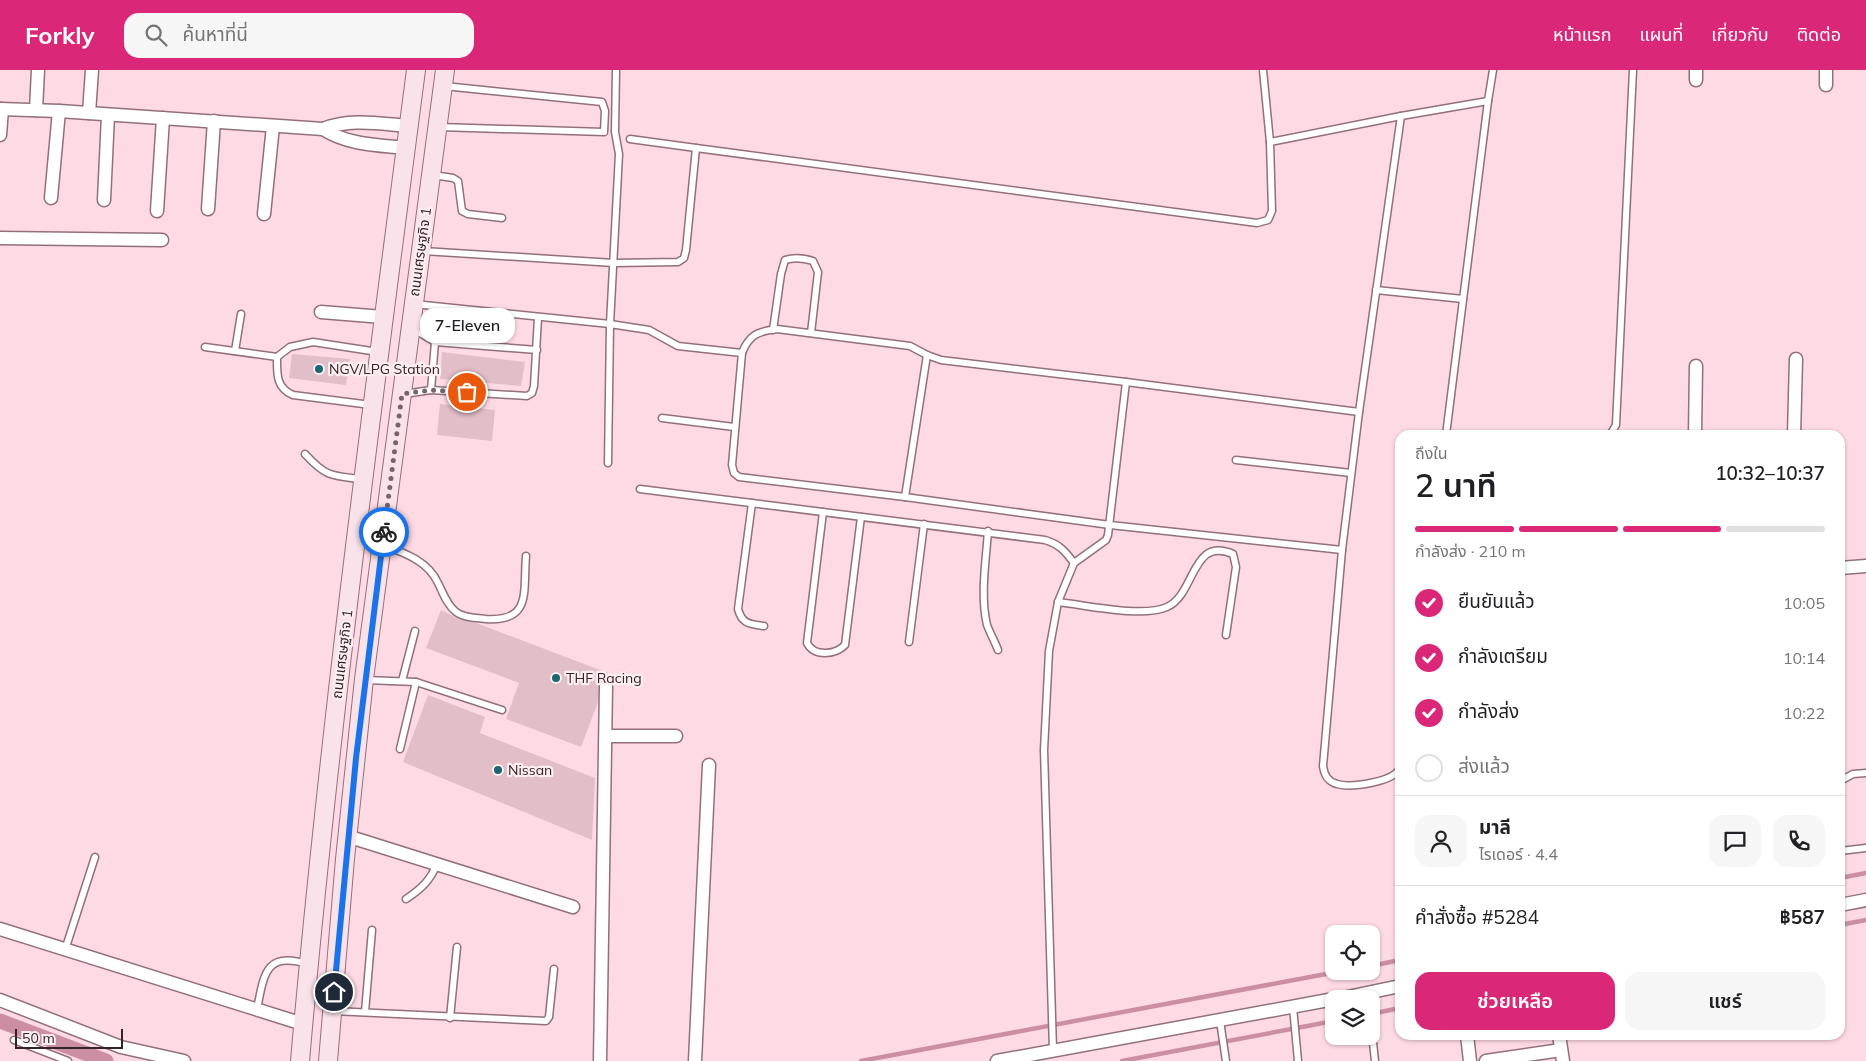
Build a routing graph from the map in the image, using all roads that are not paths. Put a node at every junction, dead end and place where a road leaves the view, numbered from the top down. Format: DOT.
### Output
graph roads {
  1 [pos="38,70"];
  2 [pos="92,70"];
  3 [pos="416,70"];
  4 [pos="616,70"];
  5 [pos="1263,70"];
  6 [pos="1493,70"];
  7 [pos="1633,70"];
  8 [pos="1826,70"];
  9 [pos="444,78"];
  10 [pos="1826,85"];
  11 [pos="1488,101"];
  12 [pos="1,109"];
  13 [pos="36,110"];
  14 [pos="59,111"];
  15 [pos="89,113"];
  16 [pos="108,115"];
  17 [pos="1401,116"];
  18 [pos="163,118"];
  19 [pos="214,121"];
  20 [pos="273,126"];
  21 [pos="409,126"];
  22 [pos="438,127"];
  23 [pos="323,129"];
  24 [pos="604,132"];
  25 [pos="615,132"];
  26 [pos="0,135"];
  27 [pos="630,139"];
  28 [pos="1270,142"];
  29 [pos="406,148"];
  30 [pos="696,148"];
  31 [pos="431,175"];
  32 [pos="51,198"];
  33 [pos="104,200"];
  34 [pos="208,210"];
  35 [pos="157,211"];
  36 [pos="264,214"];
  37 [pos="502,218"];
  38 [pos="0,238"];
  39 [pos="162,240"];
  40 [pos="420,251"];
  41 [pos="614,263"];
  42 [pos="1376,290"];
  43 [pos="1463,299"];
  44 [pos="413,304"];
  45 [pos="321,312"];
  46 [pos="241,314"];
  47 [pos="383,317"];
  48 [pos="538,318"];
  49 [pos="610,324"];
  50 [pos="410,328"];
  51 [pos="773,330"];
  52 [pos="810,334"];
  53 [pos="434,342"];
  54 [pos="205,347"];
  55 [pos="537,350"];
  56 [pos="235,351"];
  57 [pos="378,352"];
  58 [pos="742,353"];
  59 [pos="927,355"];
  60 [pos="277,357"];
  61 [pos="1796,359"];
  62 [pos="1696,366"];
  63 [pos="1126,382"];
  64 [pos="431,390"];
  65 [pos="402,394"];
  66 [pos="371,406"];
  67 [pos="1359,412"];
  68 [pos="662,418"];
  69 [pos="734,427"];
  70 [pos="1447,430"];
  71 [pos="1613,430"];
  72 [pos="1695,430"];
  73 [pos="1794,430"];
  74 [pos="305,454"];
  75 [pos="1236,460"];
  76 [pos="608,463"];
  77 [pos="1351,473"];
  78 [pos="362,479"];
  79 [pos="640,488"];
  80 [pos="906,497"];
  81 [pos="752,503"];
  82 [pos="823,512"];
  83 [pos="861,517"];
  84 [pos="924,524"];
  85 [pos="1110,525"];
  86 [pos="988,531"];
  87 [pos="382,545"];
  88 [pos="1342,550"];
  89 [pos="526,556"];
  90 [pos="1074,563"];
  91 [pos="1866,566"];
  92 [pos="1845,568"];
  93 [pos="1058,602"];
  94 [pos="764,626"];
  95 [pos="415,631"];
  96 [pos="1226,634"];
  97 [pos="910,642"];
  98 [pos="998,650"];
  99 [pos="364,680"];
  100 [pos="402,680"];
  101 [pos="416,682"];
  102 [pos="606,686"];
  103 [pos="502,710"];
  104 [pos="606,736"];
  105 [pos="676,736"];
  106 [pos="400,750"];
  107 [pos="708,765"];
  108 [pos="1866,773"];
  109 [pos="1395,775"];
  110 [pos="1845,778"];
  111 [pos="347,836"];
  112 [pos="1866,848"];
  113 [pos="1845,850"];
  114 [pos="95,857"];
  115 [pos="318,857"];
  116 [pos="345,859"];
  117 [pos="436,864"];
  118 [pos="406,899"];
  119 [pos="1866,900"];
  120 [pos="1845,904"];
  121 [pos="573,907"];
  122 [pos="0,929"];
  123 [pos="372,930"];
  124 [pos="456,947"];
  125 [pos="65,950"];
  126 [pos="309,964"];
  127 [pos="554,969"];
  128 [pos="1395,988"];
  129 [pos="1380,992"];
  130 [pos="0,1000"];
  131 [pos="1325,1002"];
  132 [pos="1293,1007"];
  133 [pos="257,1009"];
  134 [pos="332,1011"];
  135 [pos="365,1012"];
  136 [pos="450,1018"];
  137 [pos="1220,1021"];
  138 [pos="303,1024"];
  139 [pos="14,1040"];
  140 [pos="1468,1040"];
  141 [pos="1560,1040"];
  142 [pos="1373,1045"];
  143 [pos="1053,1056"];
  144 [pos="1562,1056"];
  145 [pos="68,1061"];
  146 [pos="184,1061"];
  147 [pos="300,1061"];
  148 [pos="328,1061"];
  149 [pos="600,1061"];
  150 [pos="695,1061"];
  151 [pos="996,1061"];
  152 [pos="1226,1061"];
  153 [pos="1298,1061"];
  154 [pos="1375,1061"];
  155 [pos="1470,1061"];
  156 [pos="1486,1061"];
  1 -- 13 [label="street"];
  2 -- 15 [label="street"];
  3 -- 21 [label="main road, ถนนเศรษฐกิจ 1"];
  4 -- 25 [label="lane"];
  5 -- 28 [label="lane"];
  6 -- 11 [label="lane"];
  7 -- 71 [label="lane"];
  8 -- 10 [label="street"];
  9 -- 22 [label="main road, ถนนเศรษฐกิจ 1"];
  9 -- 24 [label="lane"];
  11 -- 17 [label="lane"];
  11 -- 43 [label="lane"];
  12 -- 13 [label="street"];
  12 -- 26 [label="street"];
  13 -- 14 [label="street"];
  14 -- 15 [label="street"];
  14 -- 32 [label="street"];
  15 -- 16 [label="street"];
  16 -- 18 [label="street"];
  16 -- 33 [label="street"];
  17 -- 28 [label="lane"];
  17 -- 42 [label="lane"];
  18 -- 19 [label="street"];
  18 -- 35 [label="street"];
  19 -- 20 [label="street"];
  19 -- 34 [label="street"];
  20 -- 23 [label="street"];
  20 -- 36 [label="street"];
  21 -- 23 [label="street"];
  21 -- 29 [label="main road, ถนนเศรษฐกิจ 1"];
  22 -- 24 [label="lane"];
  22 -- 31 [label="main road, ถนนเศรษฐกิจ 1"];
  23 -- 29 [label="street"];
  24 -- 25 [label="lane"];
  25 -- 41 [label="lane"];
  27 -- 30 [label="lane"];
  28 -- 30 [label="lane"];
  29 -- 47 [label="main road, ถนนเศรษฐกิจ 1"];
  30 -- 41 [label="lane"];
  31 -- 37 [label="lane"];
  31 -- 40 [label="main road, ถนนเศรษฐกิจ 1"];
  38 -- 39 [label="street"];
  40 -- 41 [label="lane"];
  40 -- 44 [label="main road, ถนนเศรษฐกิจ 1"];
  41 -- 49 [label="lane"];
  42 -- 43 [label="lane"];
  42 -- 67 [label="lane"];
  43 -- 70 [label="lane"];
  44 -- 48 [label="lane"];
  44 -- 50 [label="main road, ถนนเศรษฐกิจ 1"];
  45 -- 47 [label="street"];
  46 -- 56 [label="lane"];
  47 -- 57 [label="main road, ถนนเศรษฐกิจ 1"];
  48 -- 49 [label="lane"];
  48 -- 55 [label="lane"];
  49 -- 58 [label="lane"];
  49 -- 76 [label="lane"];
  50 -- 53 [label="lane"];
  50 -- 65 [label="main road, ถนนเศรษฐกิจ 1"];
  51 -- 52 [label="lane"];
  51 -- 52 [label="lane"];
  51 -- 58 [label="lane"];
  52 -- 59 [label="lane"];
  53 -- 55 [label="lane"];
  53 -- 64 [label="lane"];
  54 -- 56 [label="lane"];
  55 -- 64 [label="lane"];
  56 -- 60 [label="lane"];
  57 -- 60 [label="lane"];
  57 -- 66 [label="main road, ถนนเศรษฐกิจ 1"];
  58 -- 69 [label="lane"];
  59 -- 63 [label="lane"];
  59 -- 80 [label="lane"];
  60 -- 66 [label="lane"];
  61 -- 73 [label="street"];
  62 -- 72 [label="street"];
  63 -- 67 [label="lane"];
  63 -- 85 [label="lane"];
  64 -- 65 [label="lane"];
  65 -- 87 [label="main road, ถนนเศรษฐกิจ 1"];
  66 -- 78 [label="main road, ถนนเศรษฐกิจ 1"];
  67 -- 77 [label="lane"];
  68 -- 69 [label="lane"];
  69 -- 80 [label="lane"];
  74 -- 78 [label="lane"];
  75 -- 77 [label="lane"];
  77 -- 88 [label="lane"];
  78 -- 115 [label="main road, ถนนเศรษฐกิจ 1"];
  79 -- 81 [label="lane"];
  80 -- 85 [label="lane"];
  81 -- 82 [label="lane"];
  81 -- 94 [label="lane"];
  82 -- 83 [label="lane"];
  82 -- 83 [label="lane"];
  83 -- 84 [label="lane"];
  84 -- 86 [label="lane"];
  84 -- 97 [label="lane"];
  85 -- 88 [label="lane"];
  85 -- 90 [label="lane"];
  86 -- 90 [label="lane"];
  86 -- 98 [label="lane"];
  87 -- 89 [label="lane"];
  87 -- 99 [label="main road, ถนนเศรษฐกิจ 1"];
  88 -- 109 [label="lane"];
  90 -- 93 [label="lane"];
  91 -- 92 [label="street"];
  93 -- 96 [label="lane"];
  93 -- 143 [label="lane"];
  95 -- 100 [label="lane"];
  99 -- 100 [label="lane"];
  99 -- 111 [label="main road, ถนนเศรษฐกิจ 1"];
  100 -- 101 [label="lane"];
  101 -- 103 [label="lane"];
  101 -- 106 [label="lane"];
  102 -- 104 [label="street"];
  104 -- 105 [label="street"];
  104 -- 149 [label="street"];
  107 -- 150 [label="street"];
  108 -- 110 [label="lane"];
  111 -- 116 [label="main road, ถนนเศรษฐกิจ 1"];
  111 -- 117 [label="street"];
  112 -- 113 [label="lane"];
  114 -- 125 [label="lane"];
  115 -- 116 [label="main road"];
  115 -- 126 [label="main road, ถนนเศรษฐกิจ 1"];
  116 -- 134 [label="main road, ถนนเศรษฐกิจ 1"];
  117 -- 118 [label="lane"];
  117 -- 121 [label="street"];
  119 -- 120 [label="street"];
  122 -- 125 [label="street"];
  123 -- 135 [label="lane"];
  124 -- 136 [label="lane"];
  125 -- 133 [label="street"];
  126 -- 133 [label="lane"];
  126 -- 138 [label="main road, ถนนเศรษฐกิจ 1"];
  127 -- 136 [label="lane"];
  128 -- 129 [label="street"];
  130 -- 146 [label="street"];
  131 -- 132 [label="street"];
  132 -- 137 [label="street"];
  132 -- 153 [label="lane"];
  133 -- 138 [label="street"];
  134 -- 135 [label="lane"];
  134 -- 148 [label="main road, ถนนเศรษฐกิจ 1"];
  135 -- 136 [label="lane"];
  137 -- 143 [label="street"];
  137 -- 152 [label="lane"];
  138 -- 147 [label="main road, ถนนเศรษฐกิจ 1"];
  139 -- 145 [label="lane"];
  140 -- 155 [label="street"];
  141 -- 144 [label="street"];
  142 -- 154 [label="lane"];
  143 -- 151 [label="street"];
  144 -- 156 [label="street"];
}
